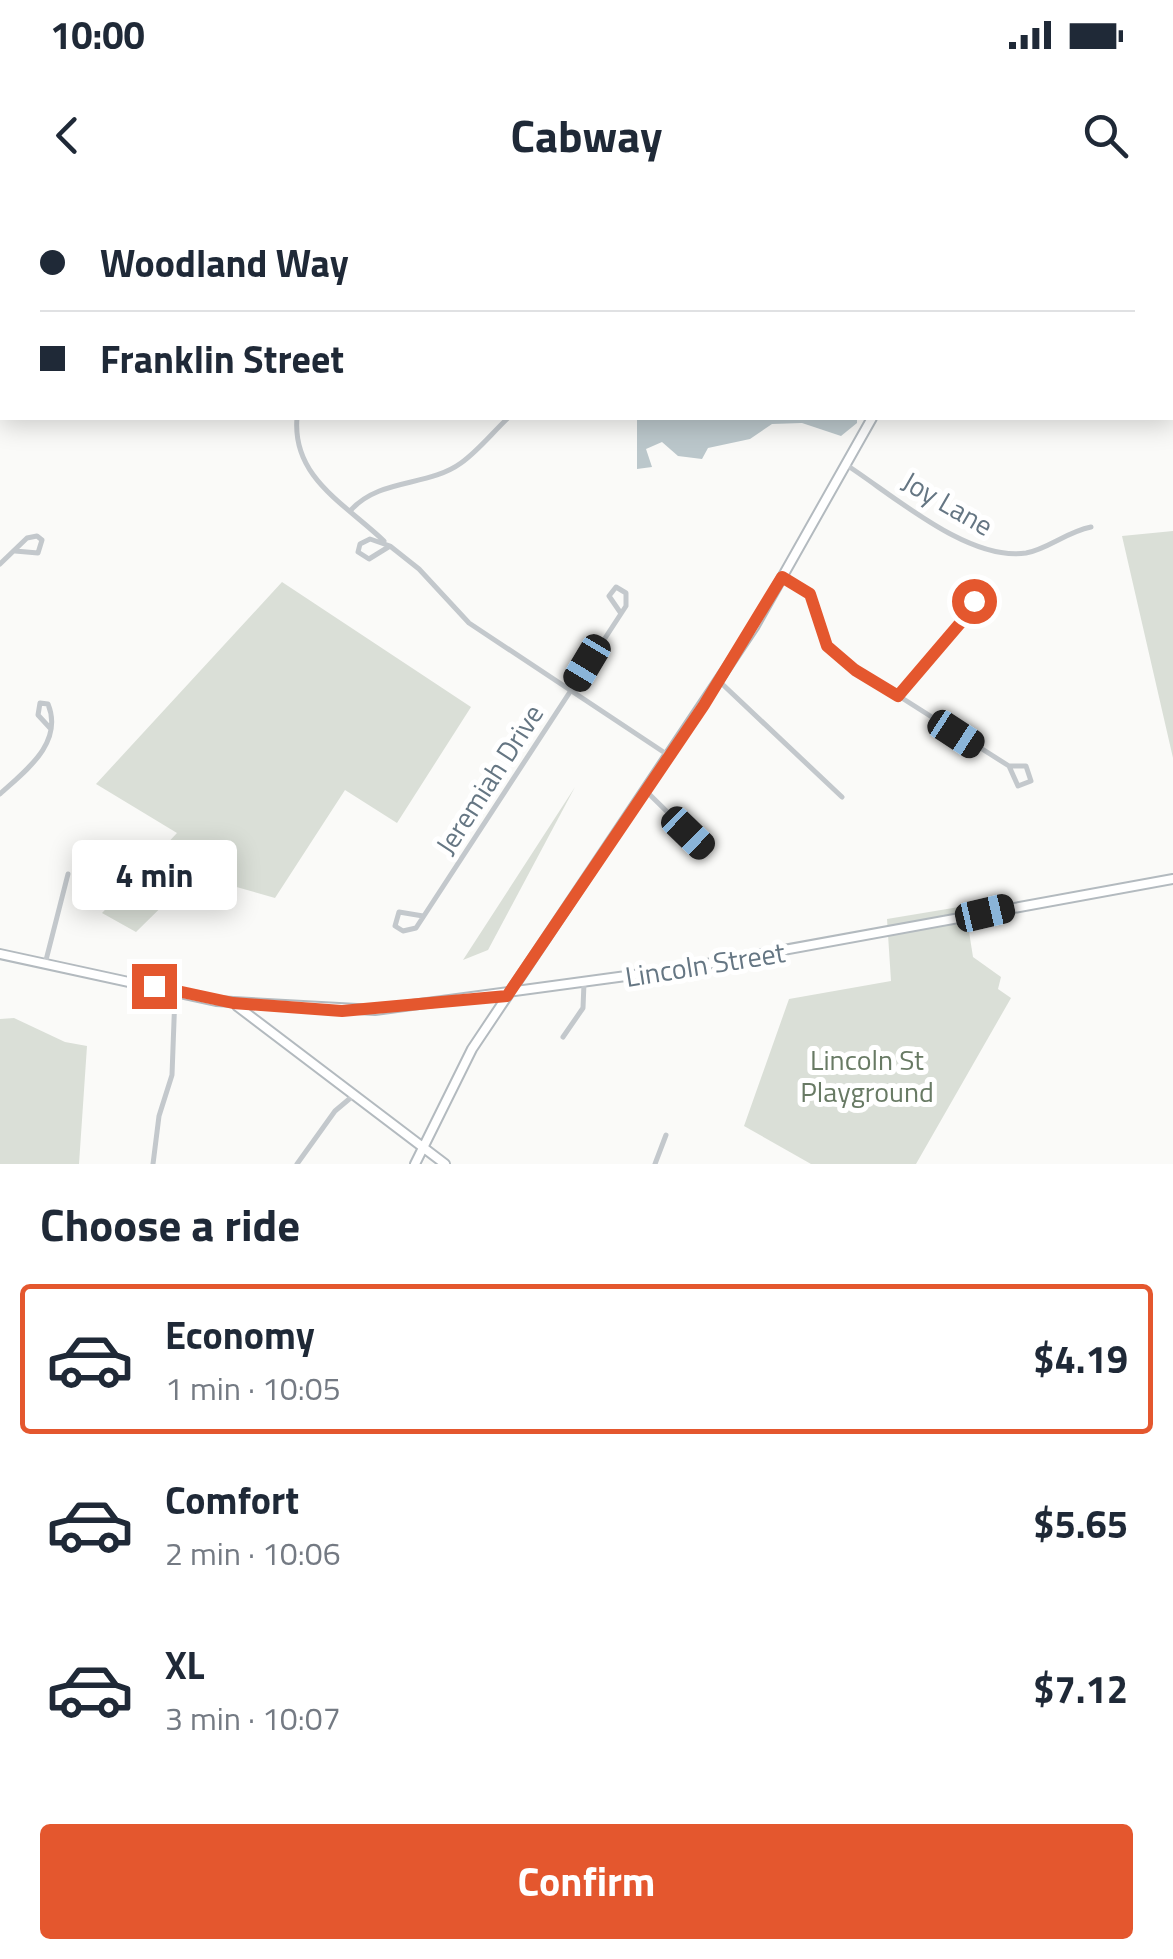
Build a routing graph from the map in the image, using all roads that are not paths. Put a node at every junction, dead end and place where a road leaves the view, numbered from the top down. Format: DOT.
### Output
graph roads {
  1 [pos="297,420"];
  2 [pos="506,420"];
  3 [pos="871,420"];
  4 [pos="845,464"];
  5 [pos="351,510"];
  6 [pos="1091,527"];
  7 [pos="390,546"];
  8 [pos="14,551"];
  9 [pos="0,564"];
  10 [pos="782,577"];
  11 [pos="620,612"];
  12 [pos="962,621"];
  13 [pos="719,681"];
  14 [pos="571,690"];
  15 [pos="898,696"];
  16 [pos="50,728"];
  17 [pos="668,754"];
  18 [pos="1010,766"];
  19 [pos="645,790"];
  20 [pos="0,794"];
  21 [pos="842,796"];
  22 [pos="704,848"];
  23 [pos="68,874"];
  24 [pos="1173,879"];
  25 [pos="423,916"];
  26 [pos="0,954"];
  27 [pos="45,964"];
  28 [pos="584,984"];
  29 [pos="175,991"];
  30 [pos="507,996"];
  31 [pos="233,1003"];
  32 [pos="562,1037"];
  33 [pos="354,1095"];
  34 [pos="666,1135"];
  35 [pos="422,1148"];
  36 [pos="152,1164"];
  37 [pos="297,1164"];
  38 [pos="416,1164"];
  39 [pos="445,1164"];
  40 [pos="655,1164"];
  1 -- 5 [label="street"];
  2 -- 5 [label="street"];
  3 -- 4 [label="main road"];
  4 -- 6 [label="street, Joy Lane"];
  4 -- 10 [label="main road"];
  5 -- 7 [label="street"];
  7 -- 7 [label="street"];
  7 -- 14 [label="street"];
  8 -- 8 [label="street"];
  8 -- 9 [label="street"];
  10 -- 13 [label="main road"];
  10 -- 15 [label="street"];
  11 -- 11 [label="street, Jeremiah Drive"];
  11 -- 14 [label="street, Jeremiah Drive"];
  12 -- 12 [label="street"];
  12 -- 15 [label="street"];
  13 -- 17 [label="main road"];
  13 -- 21 [label="street"];
  14 -- 17 [label="street"];
  14 -- 25 [label="street, Jeremiah Drive"];
  15 -- 18 [label="street"];
  16 -- 16 [label="street"];
  16 -- 20 [label="street"];
  17 -- 19 [label="main road"];
  18 -- 18 [label="street"];
  19 -- 22 [label="street"];
  19 -- 30 [label="main road"];
  23 -- 27 [label="street"];
  24 -- 28 [label="main road, Lincoln Street"];
  25 -- 25 [label="street, Jeremiah Drive"];
  26 -- 27 [label="main road, Lincoln Street"];
  27 -- 29 [label="main road, Lincoln Street"];
  28 -- 30 [label="main road, Lincoln Street"];
  28 -- 32 [label="street"];
  29 -- 31 [label="main road, Lincoln Street"];
  29 -- 36 [label="street"];
  30 -- 31 [label="main road, Lincoln Street"];
  30 -- 35 [label="main road"];
  31 -- 33 [label="main road"];
  33 -- 35 [label="main road"];
  33 -- 37 [label="street"];
  34 -- 40 [label="street"];
  35 -- 38 [label="main road"];
  35 -- 39 [label="main road"];
}
